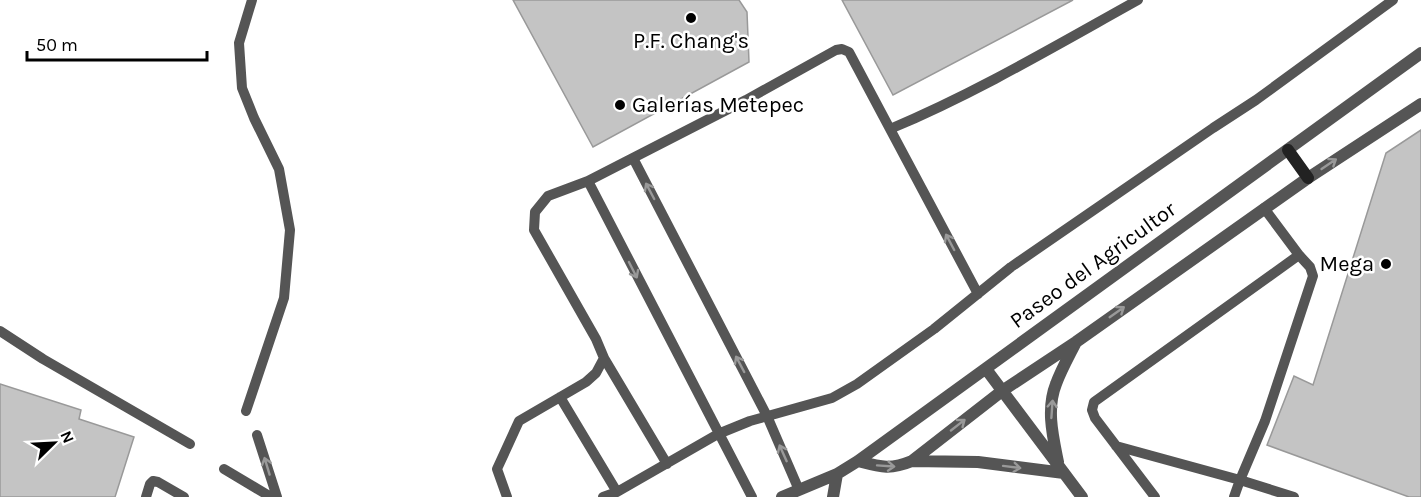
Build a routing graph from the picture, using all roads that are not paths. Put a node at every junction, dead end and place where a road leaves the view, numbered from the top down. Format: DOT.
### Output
graph roads {
  1 [pos="252,0"];
  2 [pos="1138,0"];
  3 [pos="1393,0"];
  4 [pos="1421,53"];
  5 [pos="1421,104"];
  6 [pos="890,129"];
  7 [pos="1288,150"];
  8 [pos="633,158"];
  9 [pos="1308,178"];
  10 [pos="588,181"];
  11 [pos="1264,208"];
  12 [pos="1299,255"];
  13 [pos="978,294"];
  14 [pos="0,331"];
  15 [pos="1076,342"];
  16 [pos="604,358"];
  17 [pos="986,369"];
  18 [pos="1002,391"];
  19 [pos="560,397"];
  20 [pos="246,411"];
  21 [pos="767,416"];
  22 [pos="718,434"];
  23 [pos="257,435"];
  24 [pos="190,444"];
  25 [pos="1116,446"];
  26 [pos="858,461"];
  27 [pos="912,461"];
  28 [pos="667,465"];
  29 [pos="224,469"];
  30 [pos="1061,470"];
  31 [pos="837,474"];
  32 [pos="1240,480"];
  33 [pos="799,490"];
  34 [pos="617,492"];
  35 [pos="146,497"];
  36 [pos="184,497"];
  37 [pos="272,497"];
  38 [pos="277,497"];
  39 [pos="507,497"];
  40 [pos="603,497"];
  41 [pos="752,497"];
  42 [pos="782,497"];
  43 [pos="833,497"];
  44 [pos="1082,497"];
  45 [pos="1155,497"];
  46 [pos="1234,497"];
  47 [pos="1294,497"];
  1 -- 20 [label="lane"];
  2 -- 6 [label="lane"];
  3 -- 13 [label="lane"];
  4 -- 7 [label="street, Paseo del Agricultor"];
  9 -- 5 [label="street, one-way"];
  6 -- 8 [label="lane"];
  13 -- 6 [label="lane, one-way"];
  7 -- 9 [label="street"];
  7 -- 17 [label="street, Paseo del Agricultor"];
  8 -- 10 [label="lane"];
  21 -- 8 [label="lane, one-way"];
  9 -- 11 [label="street"];
  10 -- 16 [label="lane"];
  10 -- 22 [label="lane, one-way"];
  11 -- 12 [label="lane"];
  15 -- 11 [label="street, one-way"];
  12 -- 25 [label="lane"];
  12 -- 32 [label="lane"];
  13 -- 21 [label="lane"];
  14 -- 24 [label="lane"];
  15 -- 18 [label="street"];
  30 -- 15 [label="street, one-way"];
  16 -- 19 [label="lane"];
  16 -- 28 [label="lane"];
  17 -- 18 [label="street"];
  17 -- 26 [label="street, Paseo del Agricultor"];
  27 -- 18 [label="street, one-way"];
  18 -- 30 [label="street"];
  19 -- 34 [label="lane"];
  19 -- 39 [label="lane"];
  21 -- 22 [label="lane"];
  33 -- 21 [label="lane, one-way"];
  22 -- 28 [label="lane"];
  22 -- 41 [label="lane"];
  38 -- 23 [label="lane, one-way"];
  25 -- 32 [label="lane"];
  25 -- 45 [label="lane"];
  26 -- 27 [label="street, one-way"];
  26 -- 31 [label="street, Paseo del Agricultor"];
  27 -- 30 [label="street, one-way"];
  28 -- 34 [label="lane"];
  29 -- 37 [label="lane"];
  30 -- 44 [label="street"];
  31 -- 33 [label="street, Paseo del Agricultor"];
  31 -- 43 [label="street"];
  32 -- 46 [label="lane"];
  32 -- 47 [label="lane"];
  33 -- 42 [label="street, Paseo del Agricultor"];
  34 -- 40 [label="lane"];
  35 -- 36 [label="lane"];
}
